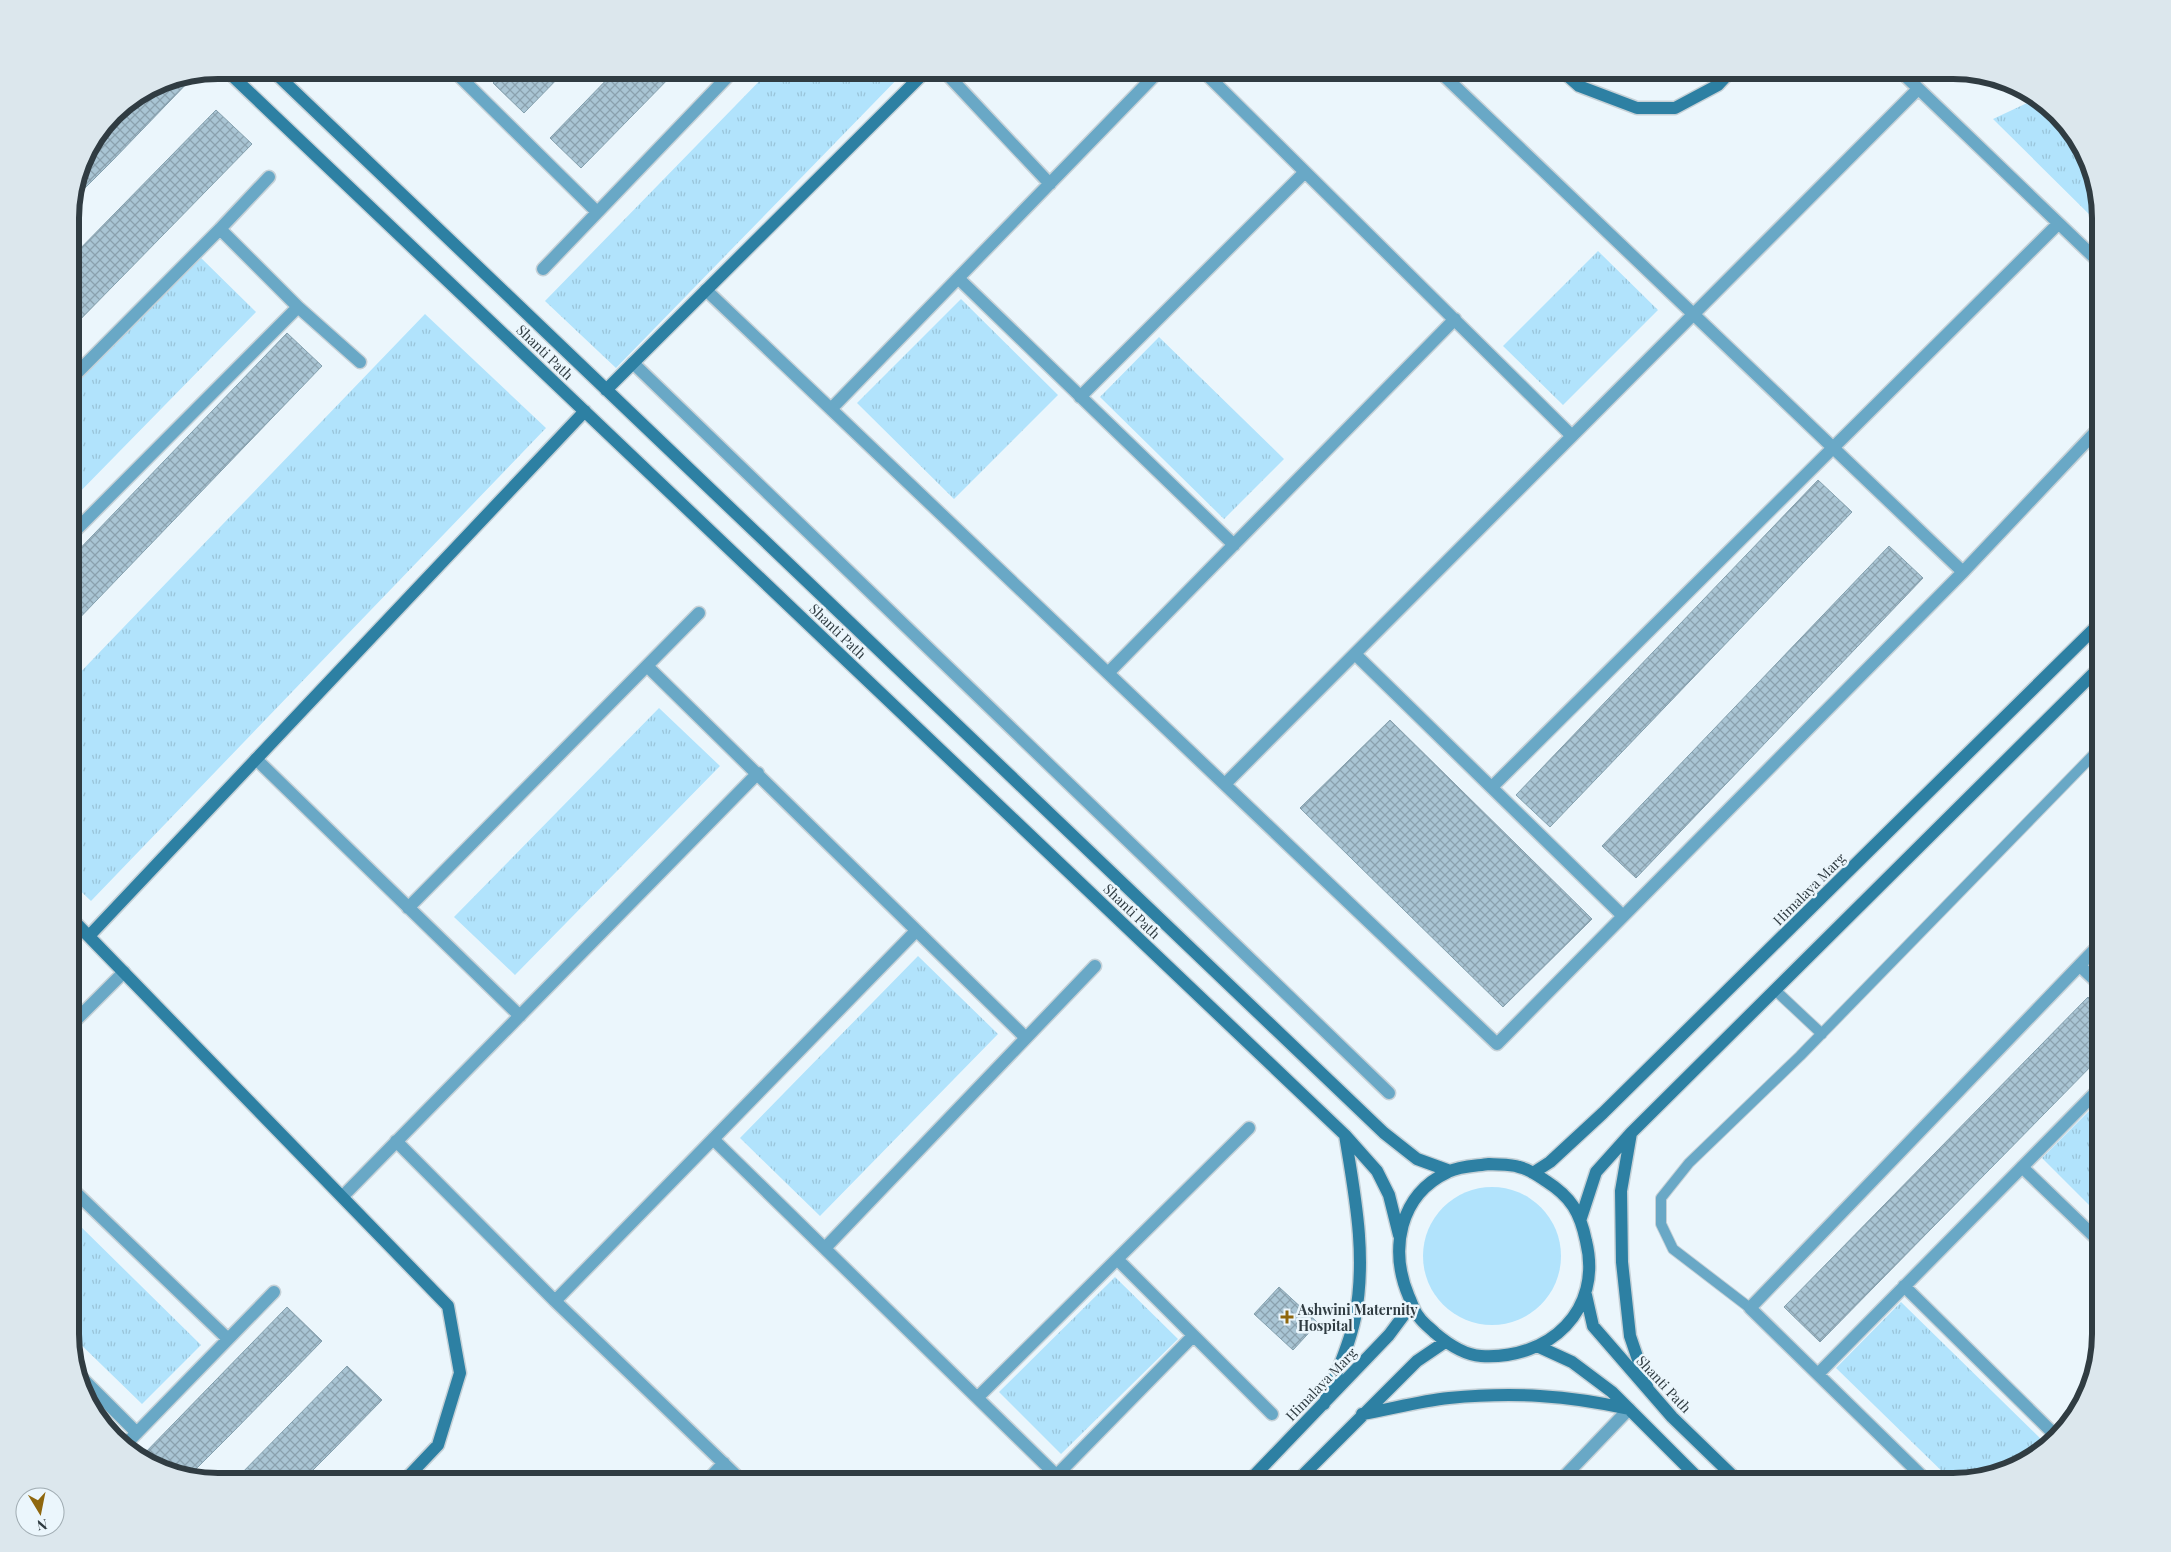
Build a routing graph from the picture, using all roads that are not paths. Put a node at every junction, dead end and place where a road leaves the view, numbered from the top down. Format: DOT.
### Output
graph roads {
  1 [pos="235,79"];
  2 [pos="281,79"];
  3 [pos="725,79"];
  4 [pos="918,79"];
  5 [pos="951,79"];
  6 [pos="1151,79"];
  7 [pos="1211,79"];
  8 [pos="1447,79"];
  9 [pos="1572,79"];
  10 [pos="1724,79"];
  11 [pos="1907,79"];
  12 [pos="464,80"];
  13 [pos="1918,89"];
  14 [pos="1305,172"];
  15 [pos="269,177"];
  16 [pos="1050,184"];
  17 [pos="598,212"];
  18 [pos="2058,224"];
  19 [pos="220,229"];
  20 [pos="2092,256"];
  21 [pos="543,269"];
  22 [pos="958,278"];
  23 [pos="706,290"];
  24 [pos="298,307"];
  25 [pos="1694,314"];
  26 [pos="1455,319"];
  27 [pos="360,362"];
  28 [pos="633,363"];
  29 [pos="79,371"];
  30 [pos="606,390"];
  31 [pos="1080,397"];
  32 [pos="831,409"];
  33 [pos="585,412"];
  34 [pos="1572,436"];
  35 [pos="2092,436"];
  36 [pos="1833,448"];
  37 [pos="79,527"];
  38 [pos="1234,545"];
  39 [pos="1963,572"];
  40 [pos="699,613"];
  41 [pos="2092,631"];
  42 [pos="1355,654"];
  43 [pos="646,666"];
  44 [pos="1109,672"];
  45 [pos="2092,675"];
  46 [pos="2092,755"];
  47 [pos="256,760"];
  48 [pos="758,773"];
  49 [pos="1225,784"];
  50 [pos="1492,787"];
  51 [pos="408,908"];
  52 [pos="1624,916"];
  53 [pos="79,926"];
  54 [pos="916,931"];
  55 [pos="89,936"];
  56 [pos="2092,953"];
  57 [pos="1095,966"];
  58 [pos="2080,966"];
  59 [pos="124,972"];
  60 [pos="2092,977"];
  61 [pos="1775,990"];
  62 [pos="520,1016"];
  63 [pos="79,1017"];
  64 [pos="1822,1034"];
  65 [pos="1026,1038"];
  66 [pos="1389,1093"];
  67 [pos="2092,1095"];
  68 [pos="1249,1128"];
  69 [pos="1632,1133"];
  70 [pos="1346,1135"];
  71 [pos="713,1138"];
  72 [pos="396,1141"];
  73 [pos="2022,1167"];
  74 [pos="1450,1171"];
  75 [pos="1533,1172"];
  76 [pos="79,1196"];
  77 [pos="343,1196"];
  78 [pos="1581,1218"];
  79 [pos="2092,1234"];
  80 [pos="1399,1235"];
  81 [pos="825,1248"];
  82 [pos="1117,1259"];
  83 [pos="1904,1286"];
  84 [pos="274,1292"];
  85 [pos="1586,1296"];
  86 [pos="556,1301"];
  87 [pos="1412,1304"];
  88 [pos="1750,1308"];
  89 [pos="1192,1336"];
  90 [pos="228,1339"];
  91 [pos="1445,1342"];
  92 [pos="1537,1346"];
  93 [pos="1818,1374"];
  94 [pos="88,1385"];
  95 [pos="1648,1389"];
  96 [pos="978,1397"];
  97 [pos="1324,1404"];
  98 [pos="1629,1409"];
  99 [pos="1272,1414"];
  100 [pos="1362,1414"];
  101 [pos="2052,1432"];
  102 [pos="136,1433"];
  103 [pos="129,1441"];
  104 [pos="724,1463"];
  105 [pos="412,1473"];
  106 [pos="715,1473"];
  107 [pos="733,1473"];
  108 [pos="1048,1473"];
  109 [pos="1058,1473"];
  110 [pos="1257,1473"];
  111 [pos="1305,1473"];
  112 [pos="1568,1473"];
  113 [pos="1693,1473"];
  114 [pos="1730,1473"];
  115 [pos="1919,1473"];
  1 -- 33 [label="main road, Shanti Path"];
  2 -- 30 [label="main road, Shanti Path"];
  3 -- 17 [label="street"];
  4 -- 23 [label="main road"];
  5 -- 16 [label="street"];
  6 -- 16 [label="street"];
  7 -- 14 [label="street"];
  8 -- 25 [label="street"];
  9 -- 10 [label="main road"];
  11 -- 13 [label="street"];
  12 -- 17 [label="street"];
  13 -- 18 [label="street"];
  13 -- 25 [label="street"];
  14 -- 26 [label="street"];
  14 -- 31 [label="street"];
  15 -- 19 [label="street"];
  16 -- 22 [label="street"];
  17 -- 21 [label="street"];
  18 -- 20 [label="street"];
  18 -- 36 [label="street"];
  19 -- 24 [label="street"];
  19 -- 29 [label="street"];
  22 -- 31 [label="street"];
  22 -- 32 [label="street"];
  23 -- 28 [label="main road"];
  23 -- 32 [label="street"];
  24 -- 27 [label="street"];
  24 -- 37 [label="street"];
  25 -- 34 [label="street"];
  25 -- 36 [label="street"];
  26 -- 34 [label="street"];
  26 -- 38 [label="street"];
  28 -- 30 [label="main road"];
  28 -- 66 [label="street"];
  30 -- 74 [label="main road, Shanti Path"];
  31 -- 38 [label="street"];
  32 -- 44 [label="street"];
  33 -- 47 [label="main road"];
  33 -- 70 [label="main road, Shanti Path"];
  34 -- 42 [label="street"];
  35 -- 39 [label="street"];
  36 -- 39 [label="street"];
  36 -- 50 [label="street"];
  38 -- 44 [label="street"];
  39 -- 52 [label="street"];
  40 -- 43 [label="street"];
  41 -- 75 [label="main road, Himalaya Marg"];
  42 -- 49 [label="street"];
  42 -- 50 [label="street"];
  43 -- 48 [label="street"];
  43 -- 51 [label="street"];
  44 -- 49 [label="street"];
  45 -- 61 [label="main road"];
  46 -- 64 [label="lane"];
  47 -- 51 [label="street"];
  47 -- 55 [label="main road"];
  48 -- 54 [label="street"];
  48 -- 62 [label="street"];
  49 -- 52 [label="street"];
  50 -- 52 [label="street"];
  51 -- 62 [label="street"];
  53 -- 55 [label="main road"];
  54 -- 65 [label="street"];
  54 -- 71 [label="street"];
  55 -- 59 [label="main road"];
  56 -- 58 [label="street"];
  57 -- 65 [label="street"];
  58 -- 60 [label="street"];
  58 -- 88 [label="street"];
  59 -- 63 [label="street"];
  59 -- 77 [label="main road"];
  61 -- 64 [label="lane"];
  61 -- 69 [label="main road"];
  62 -- 72 [label="street"];
  64 -- 88 [label="lane"];
  65 -- 81 [label="street"];
  67 -- 73 [label="street"];
  68 -- 82 [label="street"];
  69 -- 78 [label="main road"];
  69 -- 95 [label="main road"];
  70 -- 80 [label="main road, Shanti Path"];
  70 -- 97 [label="main road"];
  71 -- 81 [label="street"];
  71 -- 86 [label="street"];
  72 -- 77 [label="street"];
  72 -- 86 [label="street"];
  73 -- 79 [label="street"];
  73 -- 83 [label="street"];
  74 -- 75 [label="main road"];
  74 -- 80 [label="main road"];
  75 -- 78 [label="main road"];
  76 -- 90 [label="street"];
  77 -- 105 [label="main road"];
  78 -- 85 [label="main road"];
  80 -- 87 [label="main road"];
  81 -- 96 [label="street"];
  82 -- 89 [label="street"];
  82 -- 96 [label="street"];
  83 -- 93 [label="street"];
  83 -- 101 [label="street"];
  84 -- 90 [label="street"];
  85 -- 92 [label="main road"];
  85 -- 95 [label="main road, Shanti Path"];
  86 -- 104 [label="street"];
  87 -- 91 [label="main road"];
  87 -- 97 [label="main road, Himalaya Marg"];
  88 -- 93 [label="street"];
  89 -- 99 [label="street"];
  89 -- 109 [label="street"];
  90 -- 102 [label="street"];
  91 -- 92 [label="main road"];
  91 -- 100 [label="main road"];
  92 -- 98 [label="main road"];
  93 -- 115 [label="street"];
  94 -- 102 [label="street"];
  95 -- 114 [label="main road, Shanti Path"];
  96 -- 108 [label="street"];
  97 -- 110 [label="main road, Himalaya Marg"];
  98 -- 100 [label="main road"];
  98 -- 112 [label="street"];
  98 -- 113 [label="main road"];
  100 -- 111 [label="main road"];
  102 -- 103 [label="street"];
  104 -- 106 [label="street"];
  104 -- 107 [label="street"];
}
